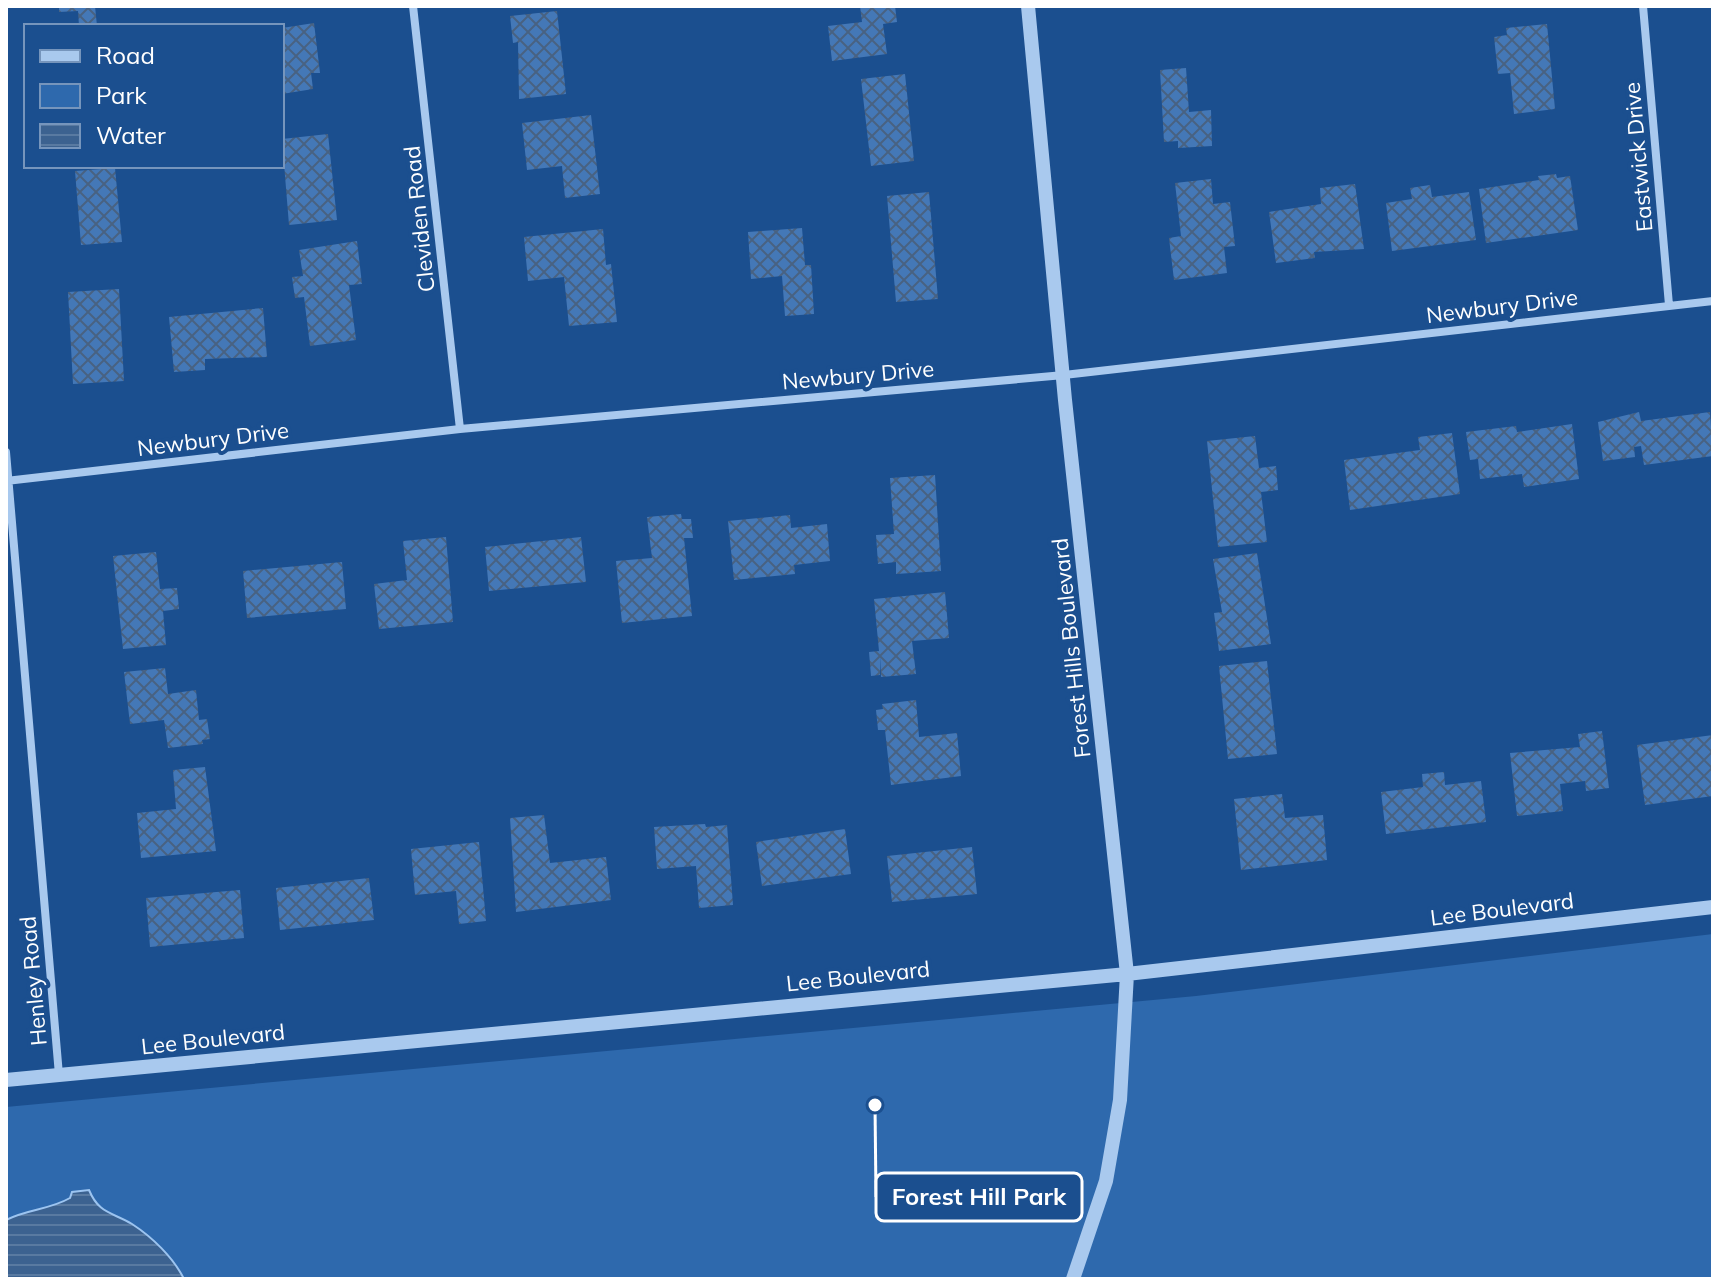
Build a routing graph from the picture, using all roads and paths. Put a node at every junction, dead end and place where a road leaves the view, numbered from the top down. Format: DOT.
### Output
graph roads {
  1 [pos="413,6"];
  2 [pos="1028,6"];
  3 [pos="1643,6"];
  4 [pos="1713,301"];
  5 [pos="1669,305"];
  6 [pos="1064,375"];
  7 [pos="460,429"];
  8 [pos="6,452"];
  9 [pos="7,481"];
  10 [pos="1713,907"];
  11 [pos="1127,974"];
  12 [pos="59,1076"];
  13 [pos="6,1080"];
  14 [pos="1073,1279"];
  1 -- 7 [label="street, Cleviden Road"];
  2 -- 6 [label="street, Forest Hills Boulevard"];
  3 -- 5 [label="street, Eastwick Drive"];
  4 -- 5 [label="street, Newbury Drive"];
  5 -- 6 [label="street, Newbury Drive"];
  6 -- 7 [label="street, Newbury Drive"];
  6 -- 11 [label="street, Forest Hills Boulevard"];
  7 -- 9 [label="street, Newbury Drive"];
  8 -- 9 [label="street, Henley Road"];
  9 -- 12 [label="street, Henley Road"];
  10 -- 11 [label="street, Lee Boulevard"];
  11 -- 12 [label="street, Lee Boulevard"];
  11 -- 14 [label="street, Forest Hills Boulevard"];
  12 -- 13 [label="street, Lee Boulevard"];
}
